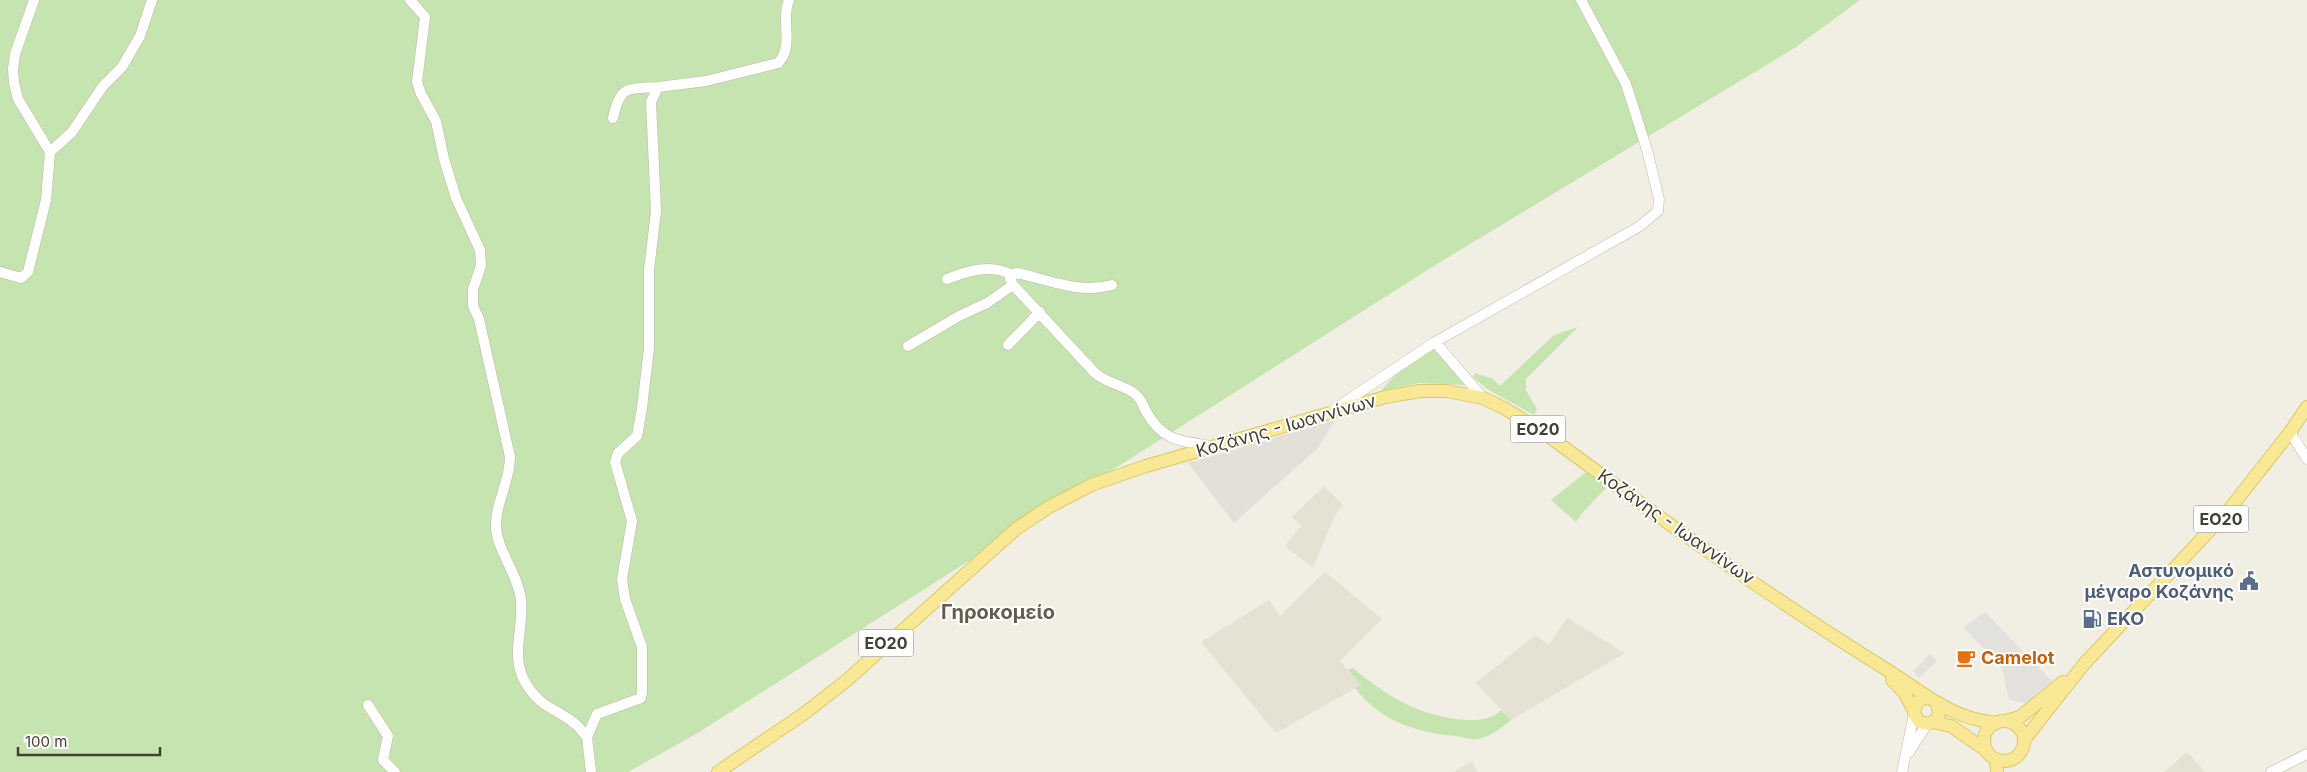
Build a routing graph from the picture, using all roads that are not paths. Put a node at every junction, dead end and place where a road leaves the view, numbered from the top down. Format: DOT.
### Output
graph roads {
  1 [pos="34,0"];
  2 [pos="152,0"];
  3 [pos="410,0"];
  4 [pos="790,0"];
  5 [pos="1581,0"];
  6 [pos="658,87"];
  7 [pos="613,118"];
  8 [pos="50,152"];
  9 [pos="0,272"];
  10 [pos="947,279"];
  11 [pos="1012,280"];
  12 [pos="1112,285"];
  13 [pos="1040,312"];
  14 [pos="1435,342"];
  15 [pos="908,346"];
  16 [pos="1008,346"];
  17 [pos="1483,398"];
  18 [pos="2307,407"];
  19 [pos="1328,414"];
  20 [pos="2290,432"];
  21 [pos="1215,447"];
  22 [pos="2307,459"];
  23 [pos="1875,664"];
  24 [pos="2084,664"];
  25 [pos="1933,701"];
  26 [pos="368,705"];
  27 [pos="1914,712"];
  28 [pos="2001,722"];
  29 [pos="1930,723"];
  30 [pos="587,737"];
  31 [pos="2024,740"];
  32 [pos="2307,754"];
  33 [pos="2015,758"];
  34 [pos="1905,760"];
  35 [pos="1993,761"];
  36 [pos="395,772"];
  37 [pos="591,772"];
  38 [pos="718,772"];
  39 [pos="1902,772"];
  40 [pos="2011,772"];
  41 [pos="2271,772"];
  1 -- 8 [label="street"];
  2 -- 8 [label="street"];
  3 -- 30 [label="street"];
  4 -- 6 [label="street"];
  5 -- 14 [label="street"];
  6 -- 7 [label="street"];
  6 -- 30 [label="street"];
  8 -- 9 [label="street"];
  10 -- 11 [label="street"];
  11 -- 12 [label="street"];
  11 -- 13 [label="street"];
  11 -- 15 [label="street"];
  13 -- 16 [label="street"];
  13 -- 21 [label="street"];
  14 -- 17 [label="street"];
  14 -- 19 [label="street"];
  17 -- 19 [label="main road, Κοζάνης - Ιωαννίνων / ΕΟ20"];
  17 -- 23 [label="main road, Κοζάνης - Ιωαννίνων / ΕΟ20"];
  18 -- 20 [label="main road, ΕΟ20"];
  19 -- 21 [label="main road, Κοζάνης - Ιωαννίνων / ΕΟ20"];
  20 -- 22 [label="street"];
  20 -- 24 [label="main road, ΕΟ20"];
  21 -- 38 [label="main road, Κοζάνης - Ιωαννίνων / ΕΟ20"];
  23 -- 25 [label="main road, Κοζάνης - Ιωαννίνων / ΕΟ20"];
  23 -- 27 [label="main road, Κοζάνης - Ιωαννίνων / ΕΟ20"];
  24 -- 28 [label="main road, ΕΟ20"];
  24 -- 31 [label="main road, ΕΟ20"];
  25 -- 27 [label="main road"];
  25 -- 28 [label="main road, Κοζάνης - Ιωαννίνων / ΕΟ20"];
  25 -- 29 [label="main road"];
  26 -- 36 [label="street"];
  27 -- 29 [label="main road, ΕΟ20"];
  27 -- 34 [label="street"];
  28 -- 31 [label="main road"];
  28 -- 35 [label="main road"];
  29 -- 34 [label="street"];
  29 -- 35 [label="main road, ΕΟ20"];
  30 -- 37 [label="street"];
  31 -- 33 [label="main road, ΕΟ20"];
  32 -- 41 [label="street"];
  33 -- 35 [label="main road"];
  33 -- 40 [label="main road"];
  34 -- 39 [label="street"];
}
